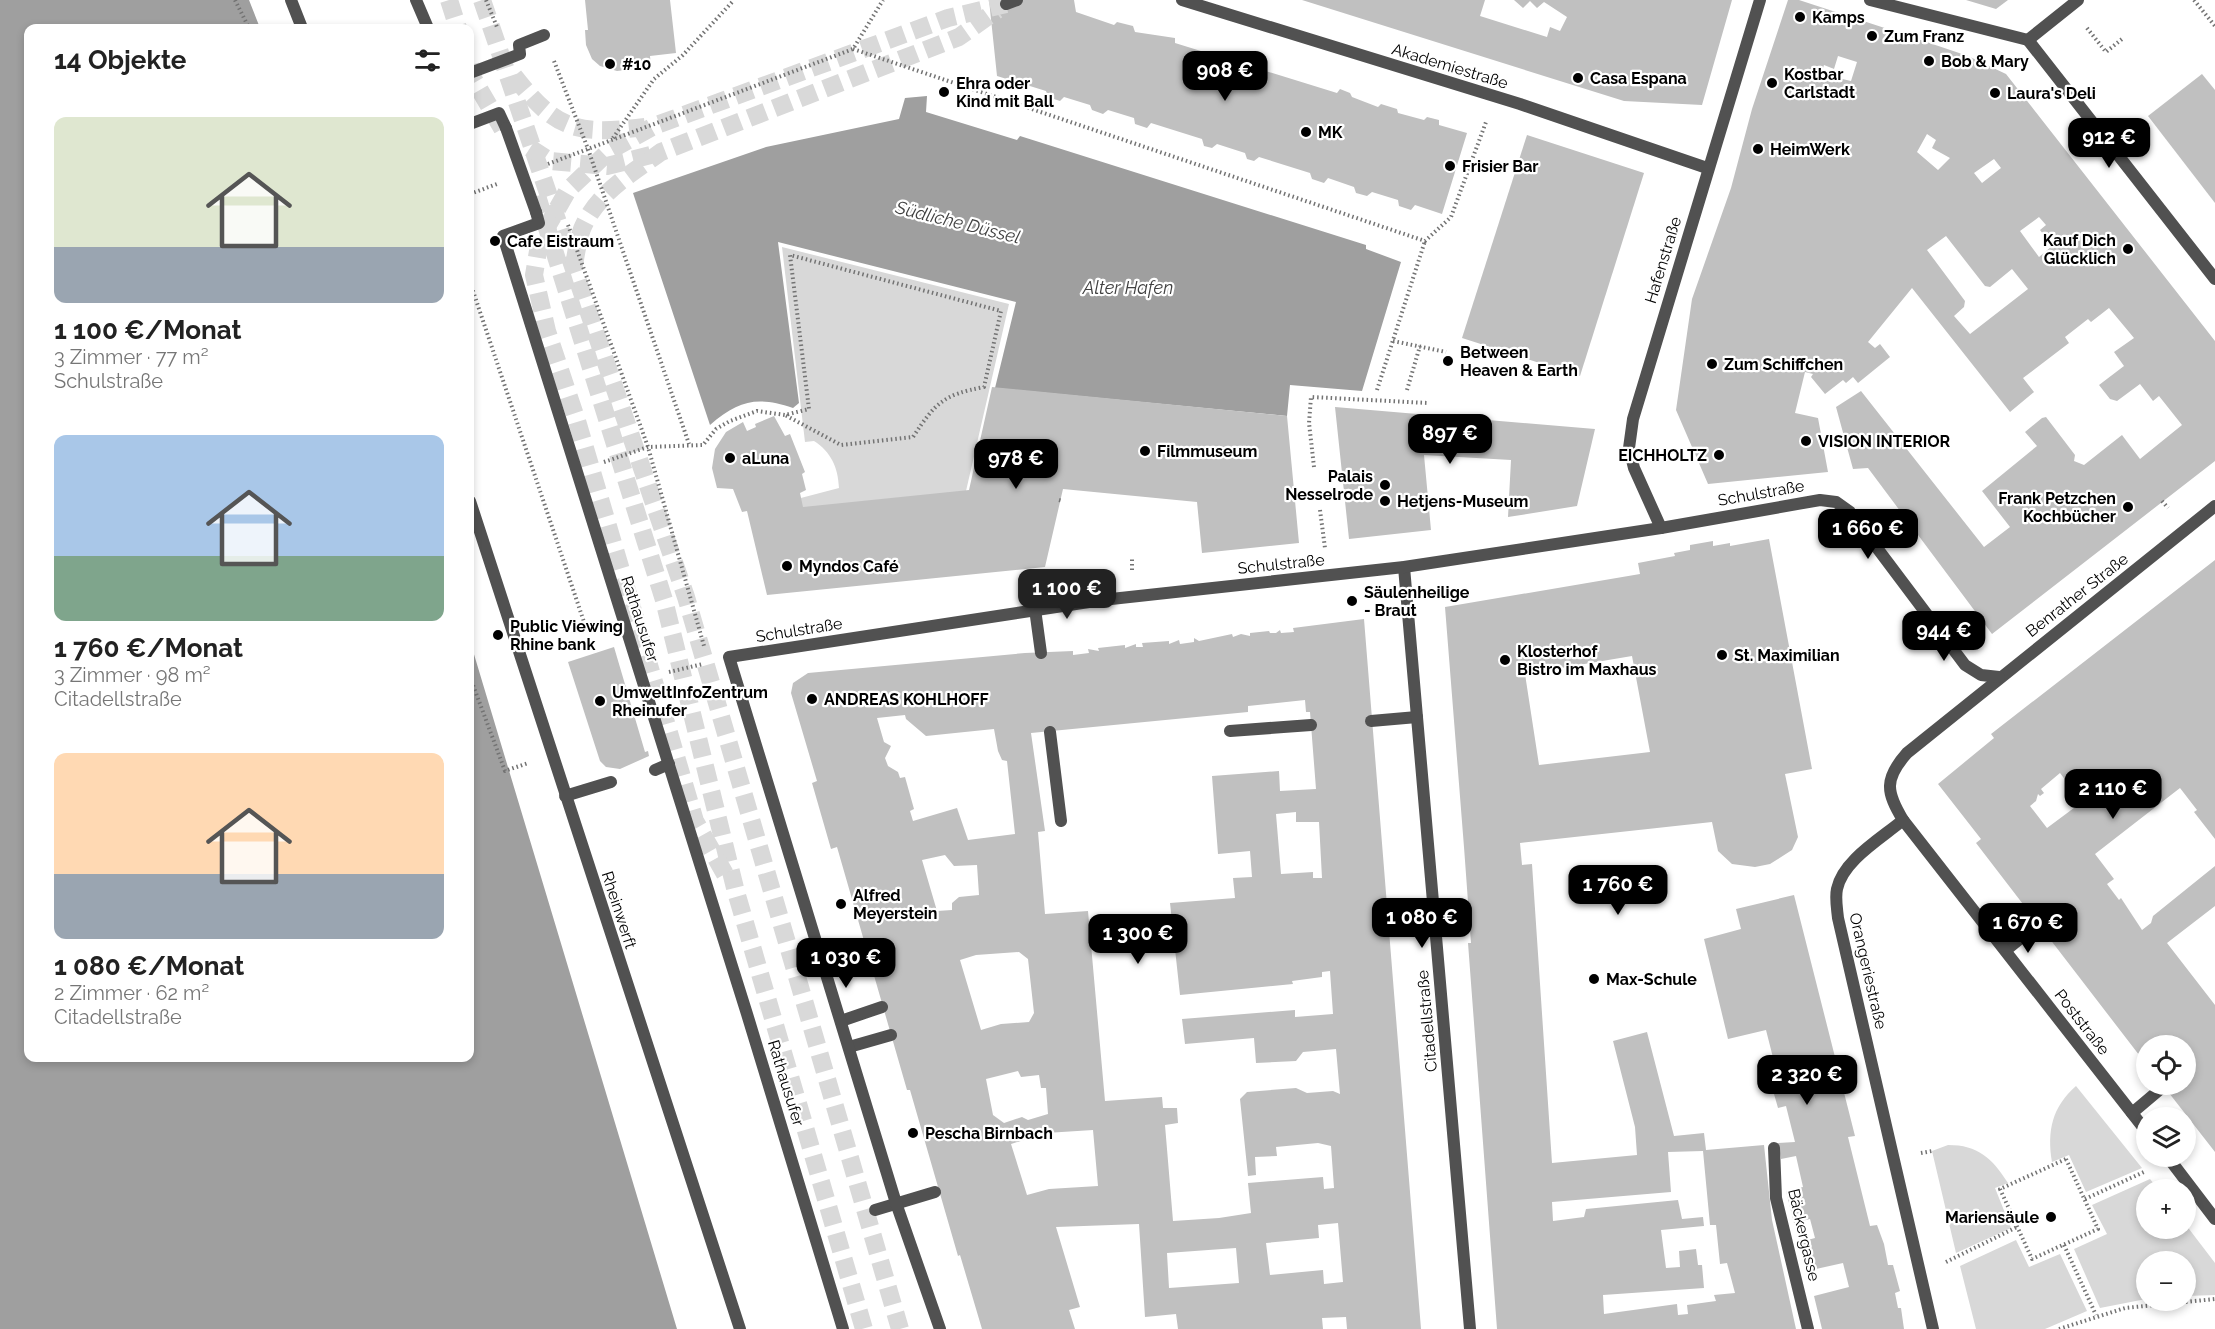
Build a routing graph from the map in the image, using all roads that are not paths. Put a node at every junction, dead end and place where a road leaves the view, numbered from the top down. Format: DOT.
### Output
graph roads {
  1 [pos="291,0"];
  2 [pos="416,0"];
  3 [pos="1182,0"];
  4 [pos="1760,0"];
  5 [pos="1870,0"];
  6 [pos="2074,3"];
  7 [pos="300,24"];
  8 [pos="426,24"];
  9 [pos="544,35"];
  10 [pos="2028,40"];
  11 [pos="474,71"];
  12 [pos="474,122"];
  13 [pos="1707,168"];
  14 [pos="2215,279"];
  15 [pos="2215,506"];
  16 [pos="474,513"];
  17 [pos="1661,528"];
  18 [pos="1404,567"];
  19 [pos="1035,609"];
  20 [pos="1041,653"];
  21 [pos="1999,677"];
  22 [pos="1417,717"];
  23 [pos="1371,721"];
  24 [pos="1311,725"];
  25 [pos="1230,731"];
  26 [pos="1050,732"];
  27 [pos="669,764"];
  28 [pos="655,770"];
  29 [pos="611,782"];
  30 [pos="1889,787"];
  31 [pos="565,796"];
  32 [pos="1903,820"];
  33 [pos="1060,821"];
  34 [pos="2038,924"];
  35 [pos="2006,950"];
  36 [pos="882,1007"];
  37 [pos="841,1021"];
  38 [pos="891,1035"];
  39 [pos="849,1047"];
  40 [pos="2153,1095"];
  41 [pos="2132,1113"];
  42 [pos="2136,1118"];
  43 [pos="1774,1148"];
  44 [pos="2175,1167"];
  45 [pos="935,1192"];
  46 [pos="896,1203"];
  47 [pos="875,1209"];
  48 [pos="2215,1219"];
  49 [pos="740,1329"];
  50 [pos="843,1329"];
  51 [pos="940,1329"];
  52 [pos="1470,1329"];
  53 [pos="1808,1329"];
  54 [pos="1933,1329"];
  1 -- 7 [label="street"];
  2 -- 8 [label="street"];
  3 -- 13 [label="street, Akademiestraße"];
  4 -- 13 [label="street, Hafenstraße"];
  5 -- 10 [label="street"];
  6 -- 10 [label="street"];
  9 -- 11 [label="street"];
  10 -- 14 [label="street"];
  12 -- 27 [label="street, Rathausufer, bridge"];
  13 -- 17 [label="street, Hafenstraße"];
  15 -- 21 [label="street, Benrather Straße"];
  16 -- 31 [label="street, Rheinwerft"];
  17 -- 18 [label="street, Schulstraße"];
  17 -- 21 [label="street, Schulstraße"];
  18 -- 19 [label="street, Schulstraße"];
  18 -- 22 [label="street, Citadellstraße"];
  19 -- 20 [label="street"];
  19 -- 37 [label="street, Schulstraße"];
  21 -- 30 [label="street, Benrather Straße"];
  22 -- 23 [label="street"];
  22 -- 52 [label="street, Citadellstraße"];
  24 -- 25 [label="street"];
  26 -- 33 [label="street"];
  27 -- 28 [label="street"];
  27 -- 50 [label="street, Rathausufer"];
  29 -- 31 [label="street"];
  30 -- 32 [label="street, Poststraße"];
  31 -- 49 [label="street, Rheinwerft"];
  32 -- 35 [label="street, Poststraße"];
  32 -- 54 [label="street, Orangeriestraße"];
  34 -- 35 [label="street"];
  35 -- 41 [label="street, Poststraße"];
  36 -- 37 [label="street"];
  37 -- 39 [label="street"];
  38 -- 39 [label="street"];
  39 -- 46 [label="street"];
  40 -- 41 [label="street"];
  41 -- 42 [label="street, Poststraße"];
  43 -- 53 [label="street, Bäckergasse"];
  44 -- 48 [label="street"];
  45 -- 46 [label="street"];
  46 -- 47 [label="street"];
  46 -- 51 [label="street"];
}
